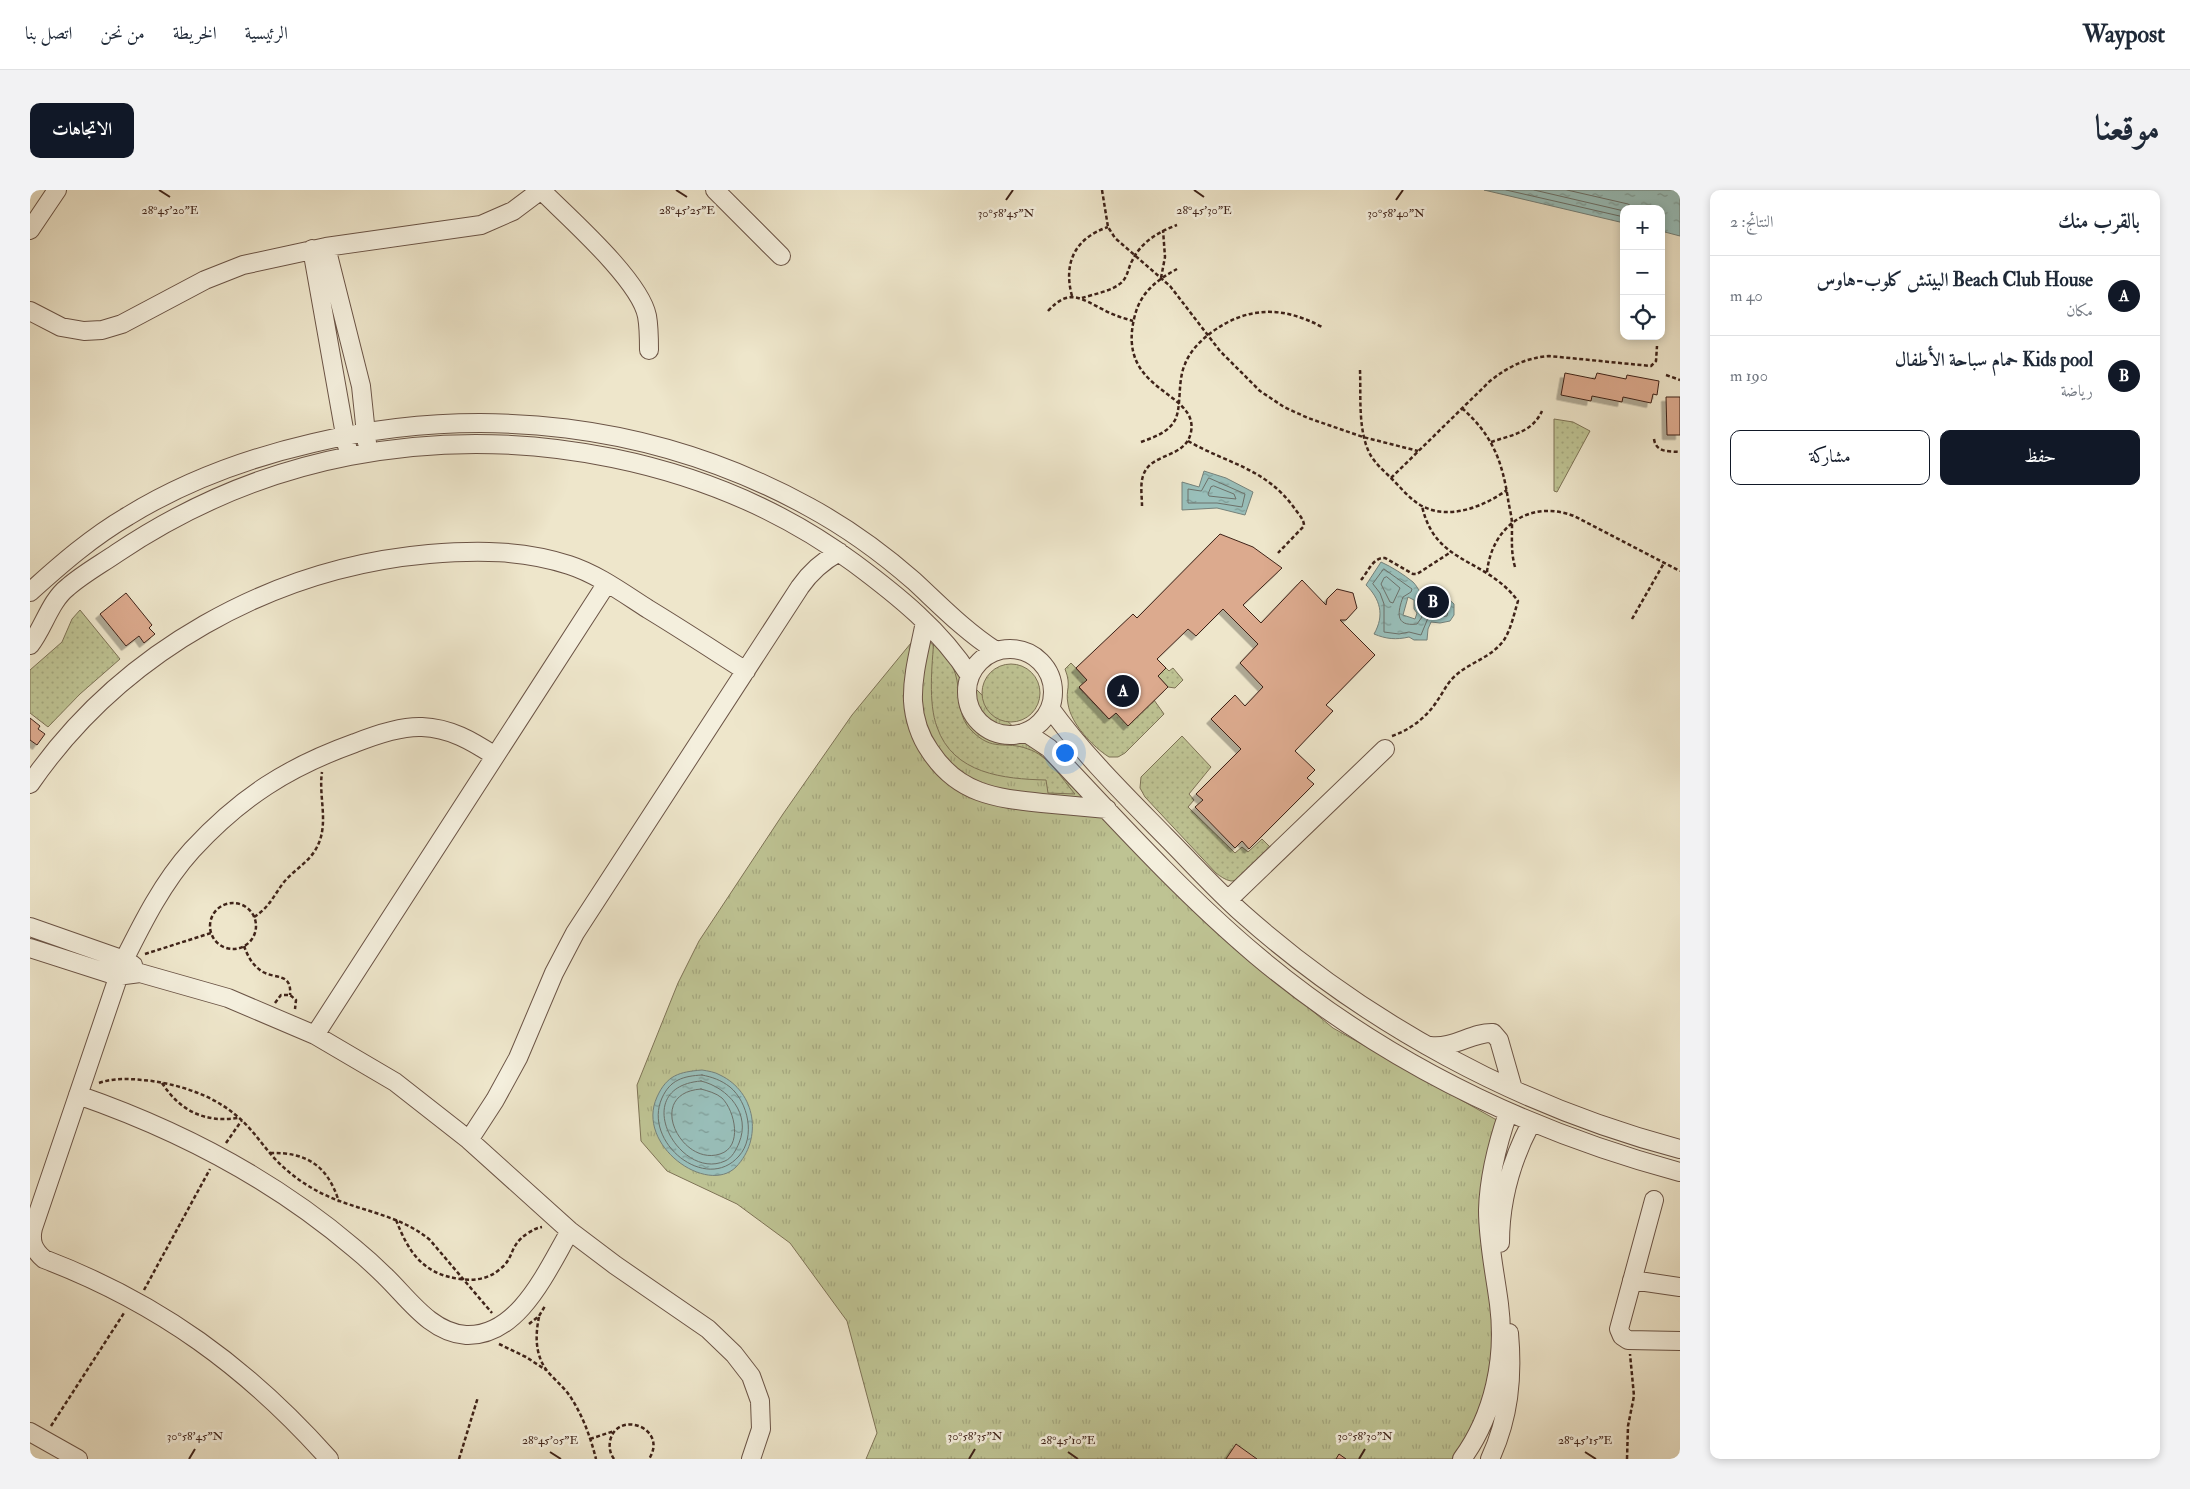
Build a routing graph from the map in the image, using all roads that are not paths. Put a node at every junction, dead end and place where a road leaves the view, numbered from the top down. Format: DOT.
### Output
graph roads {
  1 [pos="57,190"];
  2 [pos="541,190"];
  3 [pos="715,190"];
  4 [pos="30,230"];
  5 [pos="319,248"];
  6 [pos="780,256"];
  7 [pos="30,311"];
  8 [pos="352,349"];
  9 [pos="650,350"];
  10 [pos="330,354"];
  11 [pos="365,432"];
  12 [pos="345,435"];
  13 [pos="368,454"];
  14 [pos="349,456"];
  15 [pos="839,552"];
  16 [pos="607,583"];
  17 [pos="33,587"];
  18 [pos="55,601"];
  19 [pos="925,622"];
  20 [pos="30,645"];
  21 [pos="996,651"];
  22 [pos="746,671"];
  23 [pos="970,676"];
  24 [pos="1050,708"];
  25 [pos="1025,732"];
  26 [pos="1387,743"];
  27 [pos="495,756"];
  28 [pos="30,784"];
  29 [pos="1107,809"];
  30 [pos="1228,900"];
  31 [pos="30,927"];
  32 [pos="30,948"];
  33 [pos="124,960"];
  34 [pos="140,973"];
  35 [pos="117,976"];
  36 [pos="315,1035"];
  37 [pos="1429,1046"];
  38 [pos="1513,1089"];
  39 [pos="83,1096"];
  40 [pos="1508,1113"];
  41 [pos="1531,1123"];
  42 [pos="469,1140"];
  43 [pos="1680,1149"];
  44 [pos="1680,1172"];
  45 [pos="1654,1200"];
  46 [pos="567,1236"];
  47 [pos="1632,1280"];
  48 [pos="1680,1287"];
  49 [pos="1503,1306"];
  50 [pos="1680,1341"];
  51 [pos="37,1435"];
  52 [pos="1466,1453"];
  53 [pos="1490,1458"];
  54 [pos="78,1459"];
  55 [pos="329,1459"];
  56 [pos="751,1459"];
  1 -- 4 [label="street"];
  2 -- 5 [label="street"];
  2 -- 9 [label="street"];
  3 -- 6 [label="street"];
  5 -- 7 [label="street"];
  5 -- 8 [label="street"];
  5 -- 10 [label="street"];
  8 -- 10 [label="street"];
  8 -- 11 [label="street"];
  10 -- 12 [label="street"];
  11 -- 12 [label="street"];
  11 -- 13 [label="street"];
  11 -- 21 [label="street"];
  12 -- 14 [label="street"];
  12 -- 17 [label="street"];
  13 -- 14 [label="street"];
  13 -- 15 [label="street"];
  14 -- 18 [label="street"];
  15 -- 19 [label="street"];
  15 -- 22 [label="street"];
  16 -- 22 [label="street"];
  16 -- 27 [label="street"];
  16 -- 28 [label="street"];
  17 -- 18 [label="street"];
  18 -- 20 [label="street"];
  19 -- 23 [label="street"];
  19 -- 29 [label="street"];
  21 -- 23 [label="street"];
  21 -- 24 [label="street"];
  22 -- 42 [label="street"];
  23 -- 25 [label="street"];
  24 -- 25 [label="street"];
  24 -- 30 [label="street"];
  25 -- 29 [label="street"];
  26 -- 30 [label="street"];
  27 -- 33 [label="street"];
  27 -- 36 [label="street"];
  29 -- 40 [label="street"];
  30 -- 37 [label="street"];
  31 -- 33 [label="street"];
  32 -- 35 [label="street"];
  33 -- 34 [label="street"];
  33 -- 35 [label="street"];
  34 -- 35 [label="street"];
  34 -- 36 [label="street"];
  35 -- 39 [label="street"];
  36 -- 42 [label="street"];
  37 -- 38 [label="street"];
  37 -- 38 [label="street"];
  38 -- 43 [label="street"];
  39 -- 46 [label="street"];
  39 -- 55 [label="street"];
  40 -- 41 [label="street"];
  40 -- 49 [label="street"];
  41 -- 44 [label="street"];
  41 -- 49 [label="street"];
  42 -- 46 [label="street"];
  45 -- 47 [label="street"];
  46 -- 56 [label="street"];
  47 -- 48 [label="street"];
  47 -- 50 [label="street"];
  49 -- 52 [label="street"];
  49 -- 53 [label="street"];
  51 -- 54 [label="street"];
  52 -- 53 [label="street"];
}
